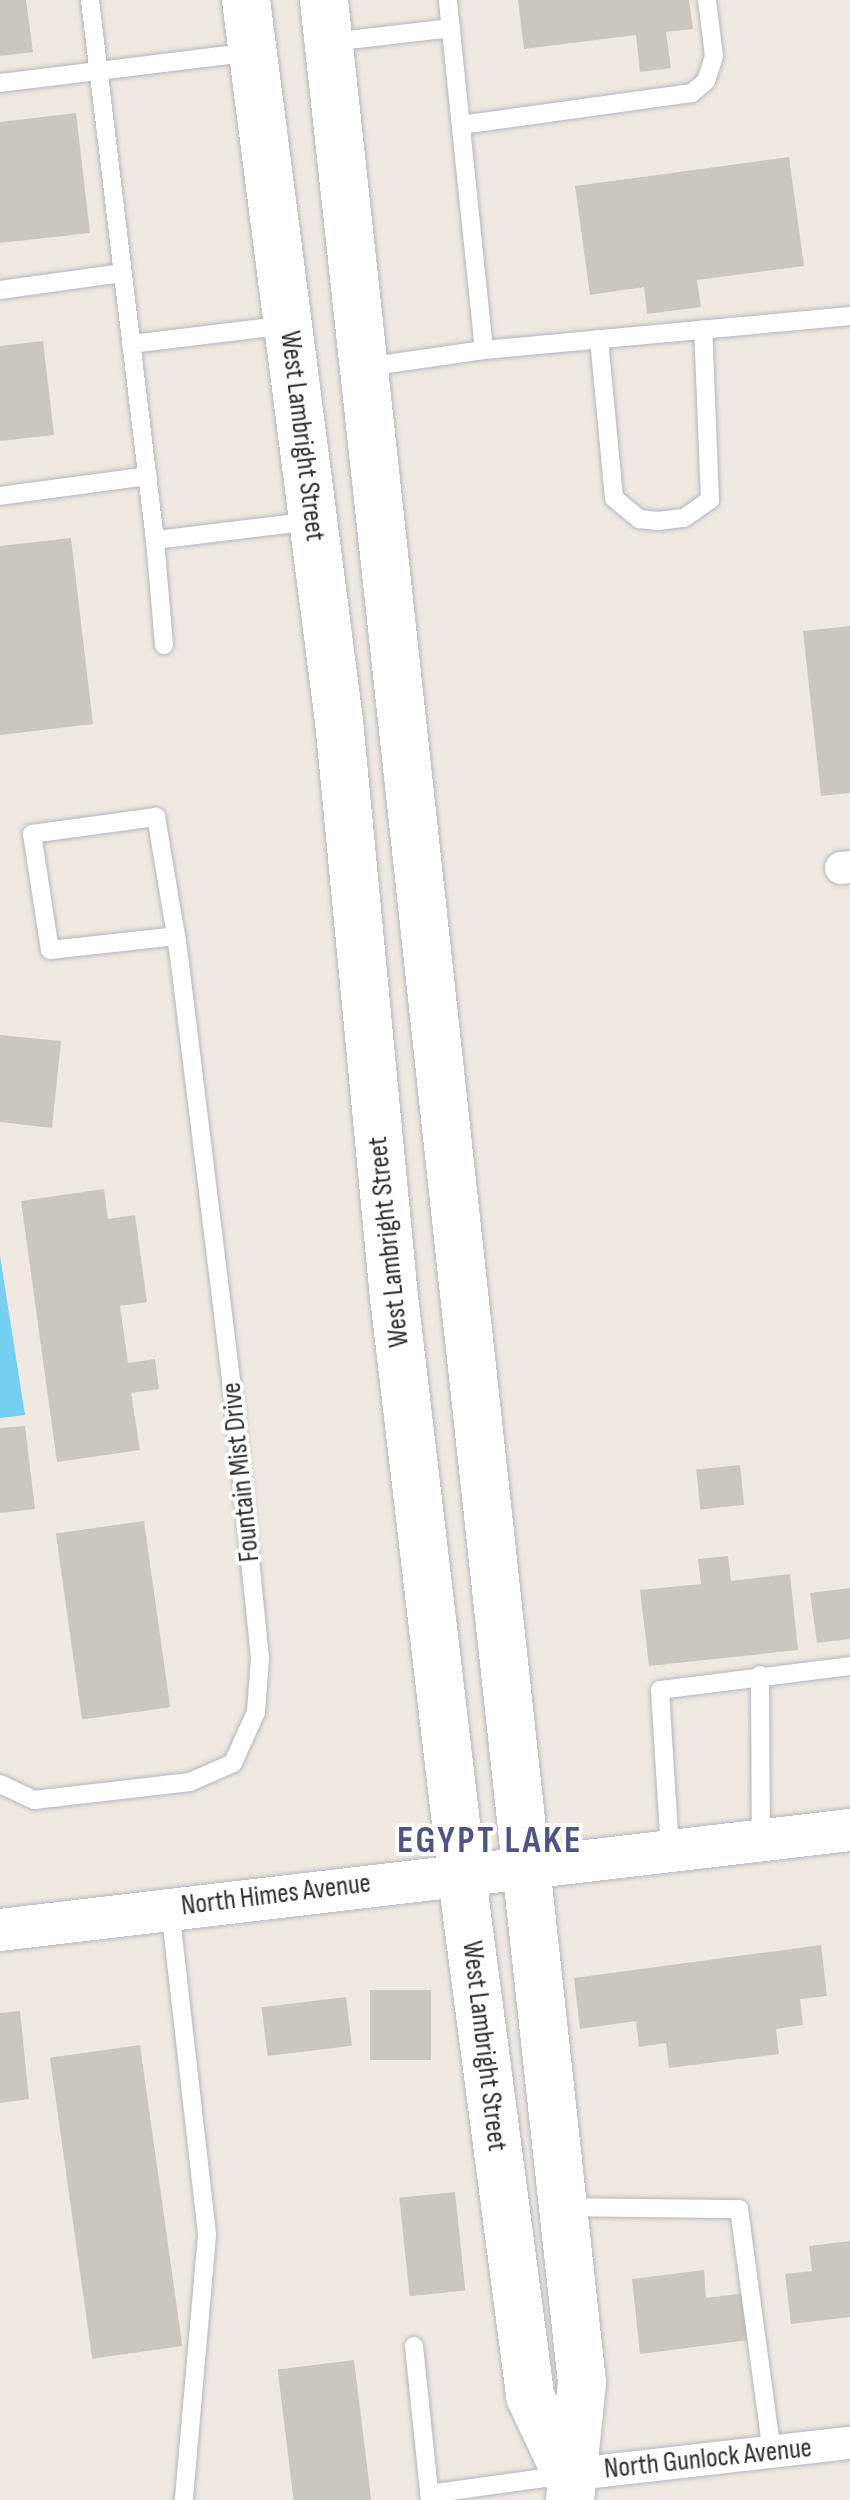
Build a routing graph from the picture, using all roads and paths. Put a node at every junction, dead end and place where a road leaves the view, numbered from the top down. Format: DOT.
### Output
graph roads {
  1 [pos="90,0"];
  2 [pos="246,0"];
  3 [pos="448,0"];
  4 [pos="707,0"];
  5 [pos="326,21"];
  6 [pos="451,28"];
  7 [pos="252,52"];
  8 [pos="97,69"];
  9 [pos="0,83"];
  10 [pos="460,124"];
  11 [pos="122,273"];
  12 [pos="0,290"];
  13 [pos="850,316"];
  14 [pos="288,325"];
  15 [pos="703,329"];
  16 [pos="599,339"];
  17 [pos="131,344"];
  18 [pos="484,350"];
  19 [pos="366,367"];
  20 [pos="148,476"];
  21 [pos="0,496"];
  22 [pos="313,521"];
  23 [pos="156,540"];
  24 [pos="164,645"];
  25 [pos="176,936"];
  26 [pos="850,1666"];
  27 [pos="760,1675"];
  28 [pos="0,1784"];
  29 [pos="850,1830"];
  30 [pos="761,1840"];
  31 [pos="670,1850"];
  32 [pos="526,1866"];
  33 [pos="462,1872"];
  34 [pos="170,1909"];
  35 [pos="0,1930"];
  36 [pos="563,2208"];
  37 [pos="414,2346"];
  38 [pos="850,2443"];
  39 [pos="772,2452"];
  40 [pos="568,2487"];
  41 [pos="429,2497"];
  42 [pos="184,2500"];
  1 -- 8 [label="lane"];
  2 -- 7 [label="main road, West Lambright Street"];
  3 -- 6 [label="lane"];
  4 -- 10 [label="lane"];
  5 -- 6 [label="lane"];
  5 -- 19 [label="main road"];
  6 -- 10 [label="lane"];
  7 -- 8 [label="lane"];
  7 -- 14 [label="main road, West Lambright Street"];
  8 -- 9 [label="lane"];
  8 -- 11 [label="lane"];
  10 -- 18 [label="lane"];
  11 -- 12 [label="lane"];
  11 -- 17 [label="lane"];
  13 -- 15 [label="lane"];
  14 -- 17 [label="lane"];
  14 -- 22 [label="main road, West Lambright Street"];
  15 -- 16 [label="lane"];
  15 -- 16 [label="lane"];
  16 -- 18 [label="lane"];
  17 -- 20 [label="lane"];
  18 -- 19 [label="lane"];
  19 -- 32 [label="main road"];
  20 -- 21 [label="lane"];
  20 -- 23 [label="lane"];
  22 -- 23 [label="lane"];
  22 -- 33 [label="main road, West Lambright Street"];
  23 -- 24 [label="lane"];
  25 -- 25 [label="lane, Fountain Mist Drive"];
  25 -- 28 [label="lane, Fountain Mist Drive"];
  26 -- 27 [label="lane"];
  27 -- 30 [label="lane"];
  27 -- 31 [label="lane"];
  29 -- 30 [label="street, North Himes Avenue"];
  30 -- 31 [label="street, North Himes Avenue"];
  31 -- 32 [label="street, North Himes Avenue"];
  32 -- 33 [label="street, North Himes Avenue"];
  32 -- 36 [label="main road"];
  33 -- 34 [label="street, North Himes Avenue"];
  33 -- 40 [label="main road, West Lambright Street"];
  34 -- 35 [label="street, North Himes Avenue"];
  34 -- 42 [label="lane"];
  36 -- 39 [label="lane"];
  36 -- 40 [label="main road"];
  37 -- 41 [label="lane"];
  38 -- 39 [label="street, North Gunlock Avenue"];
  39 -- 40 [label="street, North Gunlock Avenue"];
  40 -- 41 [label="lane"];
}
